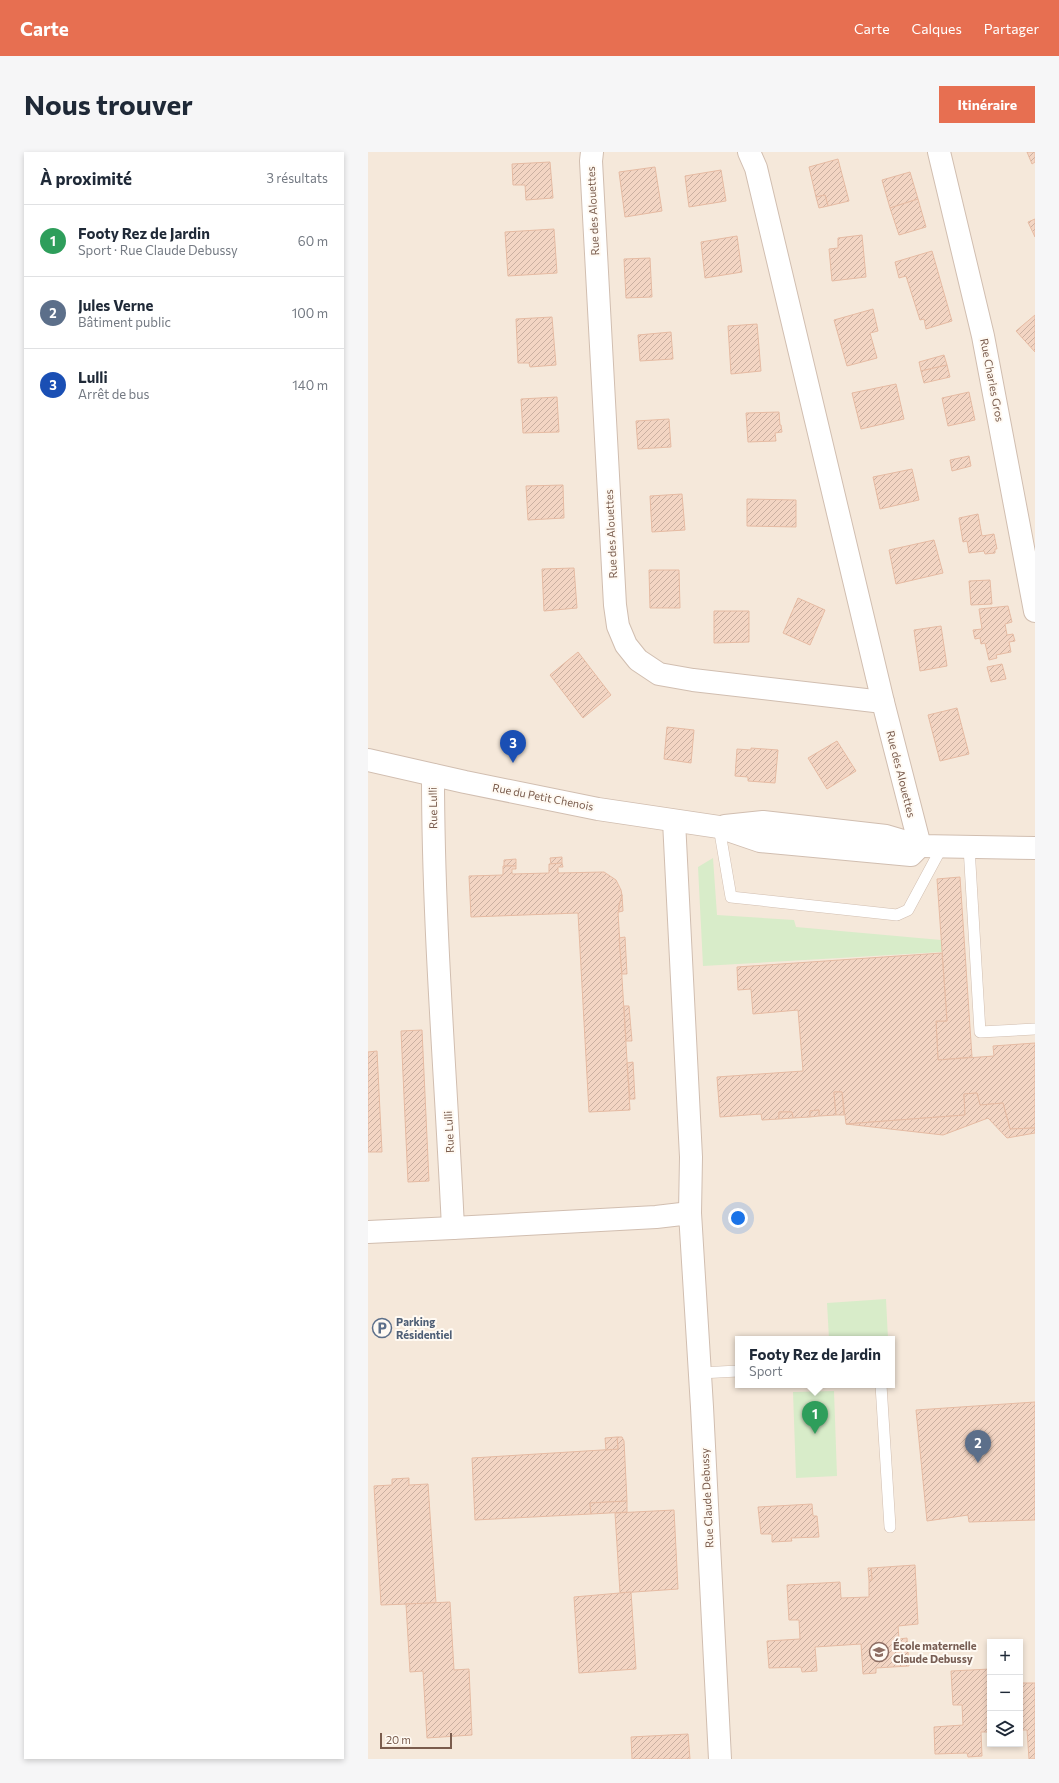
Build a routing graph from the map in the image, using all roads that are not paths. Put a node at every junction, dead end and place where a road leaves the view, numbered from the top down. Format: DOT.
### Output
graph roads {
  1 [pos="592,152"];
  2 [pos="749,152"];
  3 [pos="939,152"];
  4 [pos="1035,611"];
  5 [pos="883,702"];
  6 [pos="368,760"];
  7 [pos="433,775"];
  8 [pos="674,821"];
  9 [pos="719,827"];
  10 [pos="943,845"];
  11 [pos="920,846"];
  12 [pos="969,847"];
  13 [pos="1035,848"];
  14 [pos="1035,1030"];
  15 [pos="690,1213"];
  16 [pos="453,1228"];
  17 [pos="368,1232"];
  18 [pos="735,1370"];
  19 [pos="700,1373"];
  20 [pos="881,1388"];
  21 [pos="890,1527"];
  22 [pos="720,1759"];
  1 -- 5 [label="street, Rue des Alouettes"];
  2 -- 5 [label="street, Rue des Alouettes"];
  3 -- 4 [label="street, Rue Charles Gros"];
  5 -- 11 [label="street, Rue des Alouettes"];
  6 -- 7 [label="street, Rue du Petit Chenois"];
  7 -- 8 [label="street, Rue du Petit Chenois"];
  7 -- 16 [label="street, Rue Lulli"];
  8 -- 9 [label="street, Rue du Petit Chenois"];
  8 -- 15 [label="street"];
  9 -- 10 [label="lane"];
  9 -- 11 [label="street, Rue du Petit Chenois"];
  10 -- 11 [label="street, Rue du Petit Chenois"];
  10 -- 12 [label="street, Rue du Petit Chenois"];
  12 -- 13 [label="street, Rue du Petit Chenois"];
  12 -- 14 [label="lane"];
  15 -- 16 [label="street"];
  15 -- 19 [label="street, Rue Claude Debussy"];
  16 -- 17 [label="street"];
  18 -- 19 [label="lane"];
  19 -- 22 [label="street, Rue Claude Debussy"];
  20 -- 21 [label="lane"];
}
